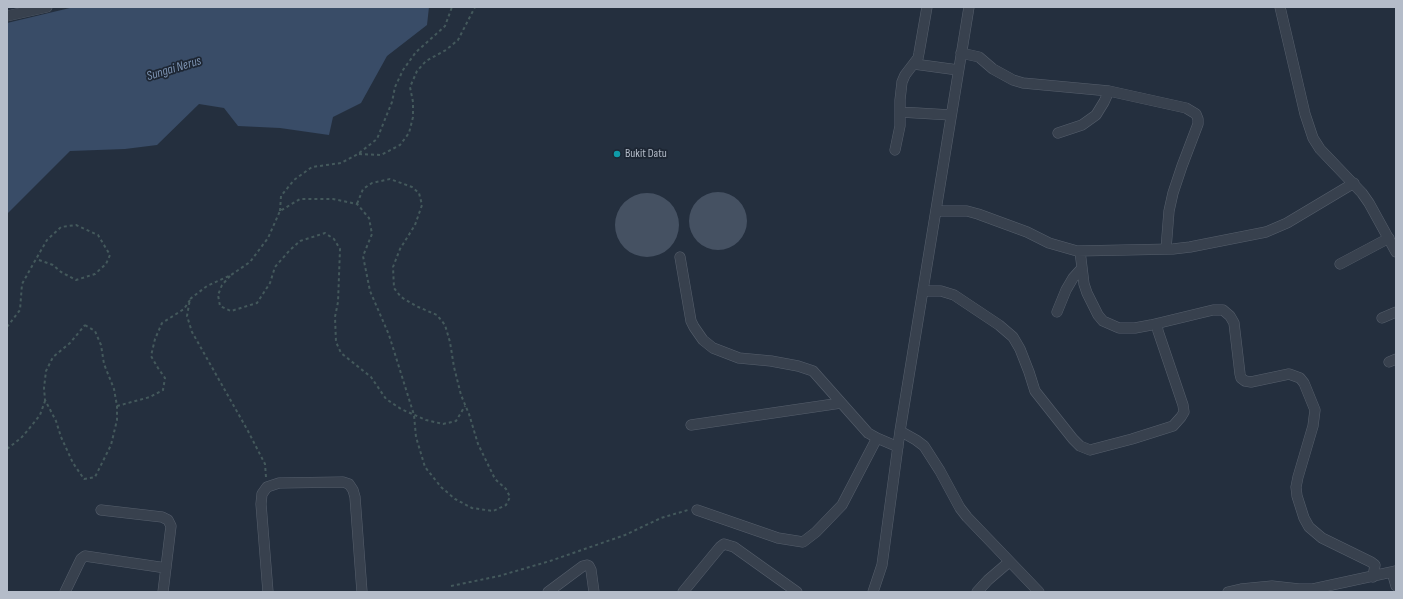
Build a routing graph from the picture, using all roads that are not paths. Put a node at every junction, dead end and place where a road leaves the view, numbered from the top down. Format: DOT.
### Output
graph roads {
  1 [pos="47,7"];
  2 [pos="927,7"];
  3 [pos="969,7"];
  4 [pos="1280,7"];
  5 [pos="7,16"];
  6 [pos="961,53"];
  7 [pos="914,64"];
  8 [pos="958,70"];
  9 [pos="1109,91"];
  10 [pos="900,112"];
  11 [pos="951,115"];
  12 [pos="1058,133"];
  13 [pos="895,150"];
  14 [pos="1354,183"];
  15 [pos="936,211"];
  16 [pos="1388,238"];
  17 [pos="1166,249"];
  18 [pos="1080,251"];
  19 [pos="1396,252"];
  20 [pos="680,257"];
  21 [pos="1340,264"];
  22 [pos="1082,268"];
  23 [pos="923,291"];
  24 [pos="1057,312"];
  25 [pos="1396,312"];
  26 [pos="1382,318"];
  27 [pos="1157,324"];
  28 [pos="841,404"];
  29 [pos="691,425"];
  30 [pos="900,431"];
  31 [pos="877,438"];
  32 [pos="898,447"];
  33 [pos="101,510"];
  34 [pos="697,510"];
  35 [pos="1009,562"];
  36 [pos="166,568"];
  37 [pos="1394,572"];
  38 [pos="1373,577"];
  39 [pos="1396,586"];
  40 [pos="1299,591"];
  41 [pos="65,592"];
  42 [pos="163,592"];
  43 [pos="268,592"];
  44 [pos="362,592"];
  45 [pos="548,592"];
  46 [pos="594,592"];
  47 [pos="683,592"];
  48 [pos="797,592"];
  49 [pos="873,592"];
  50 [pos="977,592"];
  51 [pos="1039,592"];
  52 [pos="1228,592"];
  1 -- 5 [label="street"];
  2 -- 7 [label="street"];
  3 -- 6 [label="street"];
  4 -- 14 [label="street"];
  6 -- 8 [label="street"];
  6 -- 9 [label="street"];
  7 -- 8 [label="street"];
  7 -- 10 [label="street"];
  8 -- 11 [label="street"];
  9 -- 12 [label="street"];
  9 -- 17 [label="street"];
  10 -- 11 [label="street"];
  10 -- 13 [label="street"];
  11 -- 15 [label="street"];
  14 -- 16 [label="street"];
  14 -- 17 [label="street"];
  15 -- 18 [label="street"];
  15 -- 23 [label="street"];
  16 -- 19 [label="street"];
  16 -- 21 [label="street"];
  17 -- 18 [label="street"];
  18 -- 22 [label="street"];
  20 -- 28 [label="street"];
  22 -- 24 [label="street"];
  22 -- 27 [label="street"];
  23 -- 27 [label="street"];
  23 -- 30 [label="street"];
  25 -- 26 [label="street"];
  27 -- 38 [label="street"];
  28 -- 29 [label="street"];
  28 -- 31 [label="street"];
  30 -- 32 [label="street"];
  30 -- 35 [label="street"];
  31 -- 32 [label="street"];
  31 -- 34 [label="street"];
  32 -- 49 [label="street"];
  33 -- 36 [label="street"];
  35 -- 50 [label="street"];
  35 -- 51 [label="street"];
  36 -- 41 [label="street"];
  36 -- 42 [label="street"];
  37 -- 38 [label="street"];
  37 -- 39 [label="street"];
  38 -- 40 [label="street"];
  40 -- 52 [label="street"];
  43 -- 44 [label="street"];
  45 -- 46 [label="street"];
  47 -- 48 [label="street"];
}
